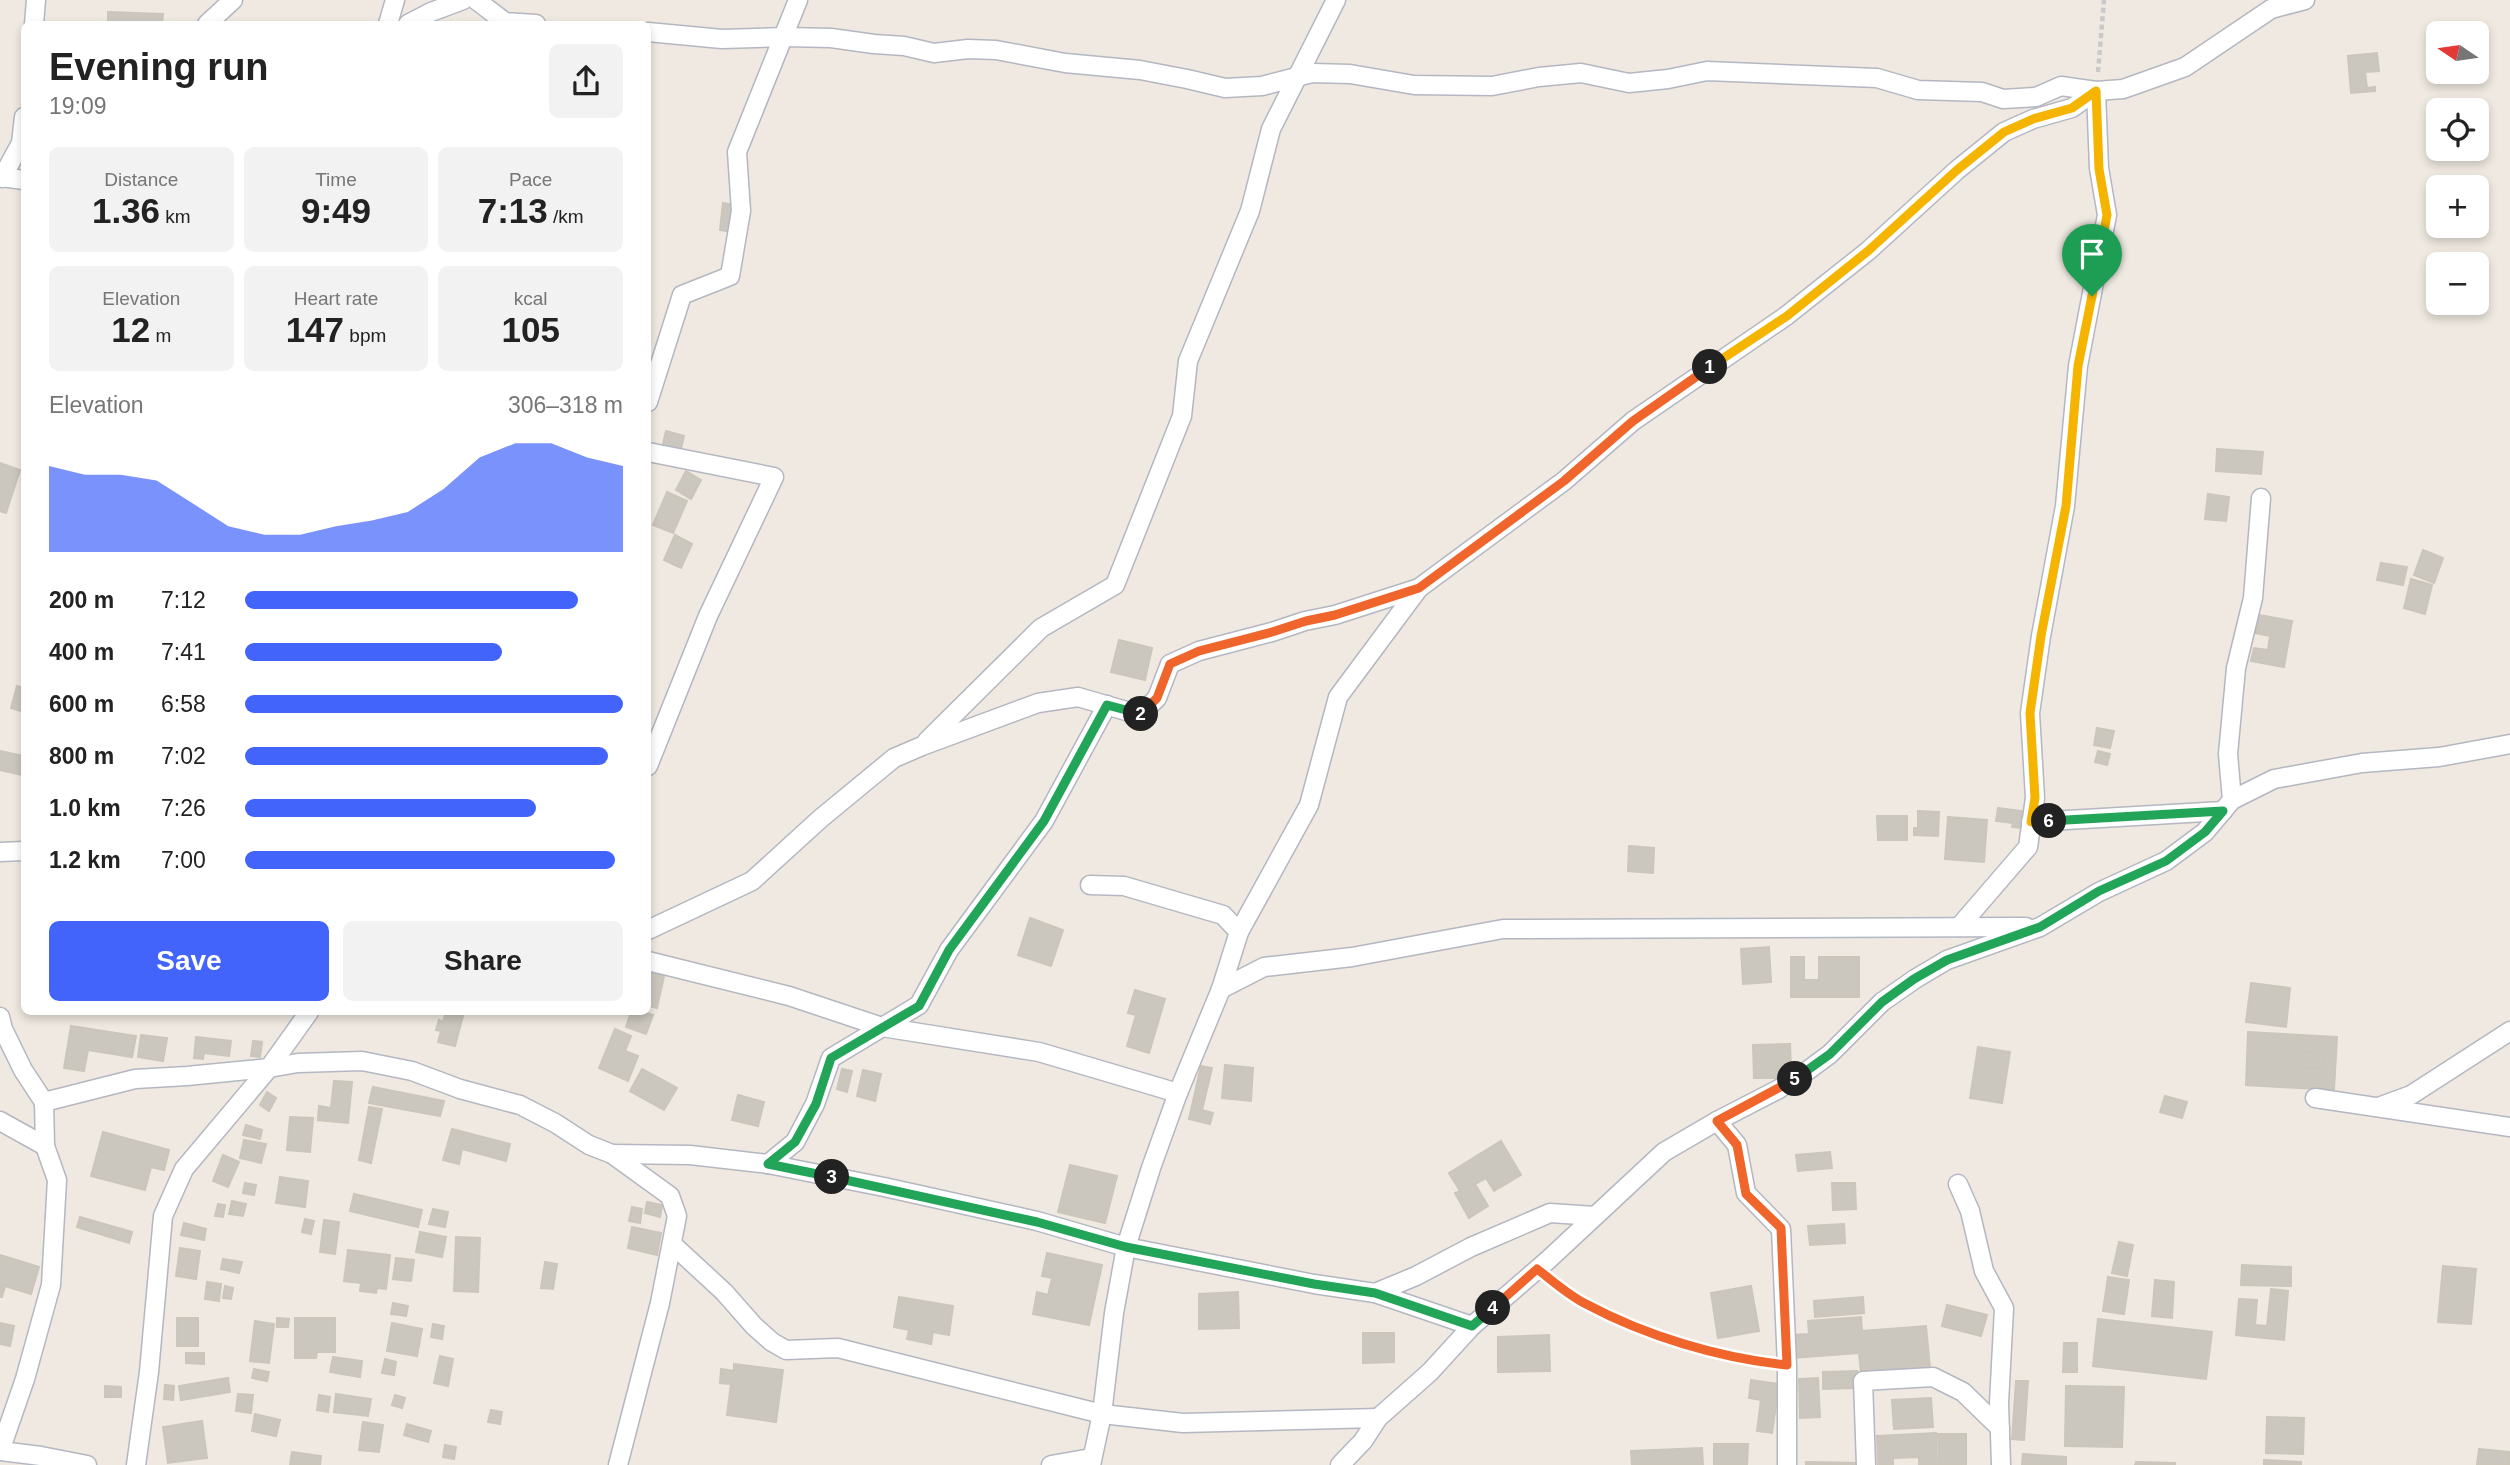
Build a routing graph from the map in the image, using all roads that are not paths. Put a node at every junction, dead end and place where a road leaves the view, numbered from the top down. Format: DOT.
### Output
graph roads {
  1 [pos="36,0"];
  2 [pos="233,0"];
  3 [pos="395,0"];
  4 [pos="463,0"];
  5 [pos="477,0"];
  6 [pos="798,0"];
  7 [pos="1336,0"];
  8 [pos="2305,0"];
  9 [pos="34,21"];
  10 [pos="210,21"];
  11 [pos="389,21"];
  12 [pos="414,21"];
  13 [pos="504,21"];
  14 [pos="651,32"];
  15 [pos="785,37"];
  16 [pos="1297,77"];
  17 [pos="2096,91"];
  18 [pos="21,144"];
  19 [pos="1,177"];
  20 [pos="21,180"];
  21 [pos="651,393"];
  22 [pos="651,453"];
  23 [pos="2261,498"];
  24 [pos="1419,588"];
  25 [pos="1107,705"];
  26 [pos="2510,744"];
  27 [pos="922,746"];
  28 [pos="651,758"];
  29 [pos="2227,805"];
  30 [pos="2031,822"];
  31 [pos="21,851"];
  32 [pos="0,852"];
  33 [pos="1090,885"];
  34 [pos="1959,927"];
  35 [pos="2040,927"];
  36 [pos="651,929"];
  37 [pos="1239,932"];
  38 [pos="651,962"];
  39 [pos="1221,989"];
  40 [pos="307,1015"];
  41 [pos="0,1017"];
  42 [pos="882,1027"];
  43 [pos="2510,1031"];
  44 [pos="269,1068"];
  45 [pos="1178,1093"];
  46 [pos="2315,1098"];
  47 [pos="44,1102"];
  48 [pos="2378,1107"];
  49 [pos="0,1121"];
  50 [pos="1717,1121"];
  51 [pos="2510,1127"];
  52 [pos="45,1146"];
  53 [pos="612,1154"];
  54 [pos="768,1164"];
  55 [pos="1958,1184"];
  56 [pos="1595,1216"];
  57 [pos="672,1244"];
  58 [pos="1126,1247"];
  59 [pos="1375,1293"];
  60 [pos="1472,1326"];
  61 [pos="1102,1414"];
  62 [pos="1378,1418"];
  63 [pos="2000,1428"];
  64 [pos="0,1451"];
  65 [pos="1091,1462"];
  66 [pos="87,1465"];
  67 [pos="136,1465"];
  68 [pos="618,1465"];
  69 [pos="1051,1465"];
  70 [pos="1340,1465"];
  71 [pos="1787,1465"];
  72 [pos="1866,1465"];
  73 [pos="2001,1465"];
  1 -- 9 [label="street"];
  2 -- 10 [label="street"];
  3 -- 11 [label="street"];
  4 -- 12 [label="street"];
  5 -- 13 [label="street"];
  6 -- 15 [label="street"];
  7 -- 16 [label="street"];
  8 -- 17 [label="street"];
  14 -- 15 [label="street"];
  15 -- 16 [label="street"];
  15 -- 21 [label="street"];
  16 -- 17 [label="street"];
  16 -- 27 [label="street"];
  17 -- 24 [label="street"];
  17 -- 30 [label="street"];
  18 -- 19 [label="street"];
  19 -- 20 [label="street"];
  22 -- 28 [label="street"];
  23 -- 29 [label="street"];
  24 -- 25 [label="street"];
  24 -- 37 [label="street"];
  25 -- 27 [label="street"];
  25 -- 42 [label="street"];
  26 -- 29 [label="street"];
  27 -- 36 [label="street"];
  29 -- 30 [label="street"];
  29 -- 35 [label="street"];
  30 -- 34 [label="street"];
  31 -- 32 [label="street"];
  33 -- 37 [label="street"];
  34 -- 35 [label="street"];
  34 -- 39 [label="street"];
  35 -- 50 [label="street"];
  37 -- 39 [label="street"];
  38 -- 42 [label="street"];
  39 -- 45 [label="street"];
  40 -- 44 [label="street"];
  41 -- 47 [label="street"];
  42 -- 45 [label="street"];
  42 -- 54 [label="street"];
  43 -- 48 [label="street"];
  44 -- 47 [label="street"];
  44 -- 53 [label="street"];
  44 -- 67 [label="street"];
  45 -- 58 [label="street"];
  46 -- 48 [label="street"];
  47 -- 52 [label="street"];
  48 -- 51 [label="street"];
  49 -- 52 [label="street"];
  50 -- 56 [label="street"];
  50 -- 71 [label="street"];
  52 -- 64 [label="street"];
  53 -- 54 [label="street"];
  53 -- 57 [label="street"];
  54 -- 58 [label="street"];
  55 -- 63 [label="street"];
  56 -- 59 [label="street"];
  56 -- 60 [label="street"];
  57 -- 61 [label="street"];
  57 -- 68 [label="street"];
  58 -- 59 [label="street"];
  58 -- 61 [label="street"];
  59 -- 60 [label="street"];
  60 -- 62 [label="street"];
  61 -- 62 [label="street"];
  61 -- 65 [label="street"];
  62 -- 70 [label="street"];
  63 -- 72 [label="street"];
  63 -- 73 [label="street"];
  64 -- 66 [label="street"];
  65 -- 69 [label="street"];
}
